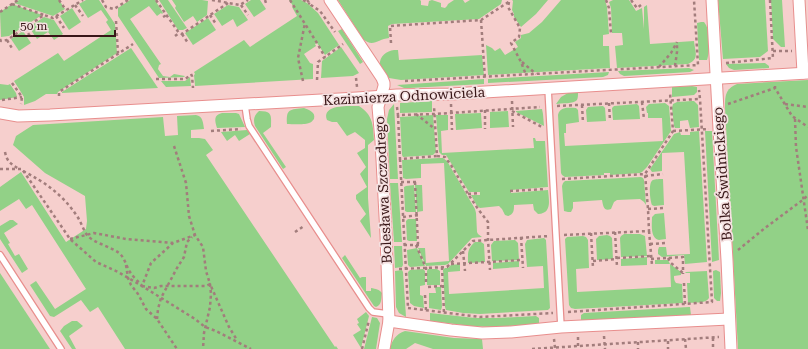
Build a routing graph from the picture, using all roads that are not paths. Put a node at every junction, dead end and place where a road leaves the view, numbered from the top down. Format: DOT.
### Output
graph roads {
  1 [pos="330,0"];
  2 [pos="712,0"];
  3 [pos="799,0"];
  4 [pos="806,73"];
  5 [pos="716,78"];
  6 [pos="548,88"];
  7 [pos="381,96"];
  8 [pos="245,105"];
  9 [pos="0,113"];
  10 [pos="0,255"];
  11 [pos="388,318"];
  12 [pos="729,319"];
  13 [pos="561,327"];
  14 [pos="61,349"];
  15 [pos="384,349"];
  16 [pos="731,349"];
  1 -- 7 [label="street, Bolesława Szczodrego"];
  2 -- 5 [label="street, Bolka Świdnickiego"];
  3 -- 4 [label="street"];
  4 -- 5 [label="street, Kazimierza Odnowiciela"];
  5 -- 6 [label="street, Kazimierza Odnowiciela"];
  5 -- 12 [label="street, Bolka Świdnickiego"];
  6 -- 7 [label="street, Kazimierza Odnowiciela"];
  6 -- 13 [label="lane"];
  7 -- 8 [label="street, Kazimierza Odnowiciela"];
  7 -- 11 [label="street, Bolesława Szczodrego"];
  8 -- 9 [label="street, Kazimierza Odnowiciela"];
  8 -- 11 [label="lane"];
  10 -- 14 [label="lane"];
  11 -- 13 [label="street"];
  11 -- 15 [label="street, Bolesława Szczodrego"];
  12 -- 13 [label="street"];
  12 -- 16 [label="street, Bolka Świdnickiego"];
}
